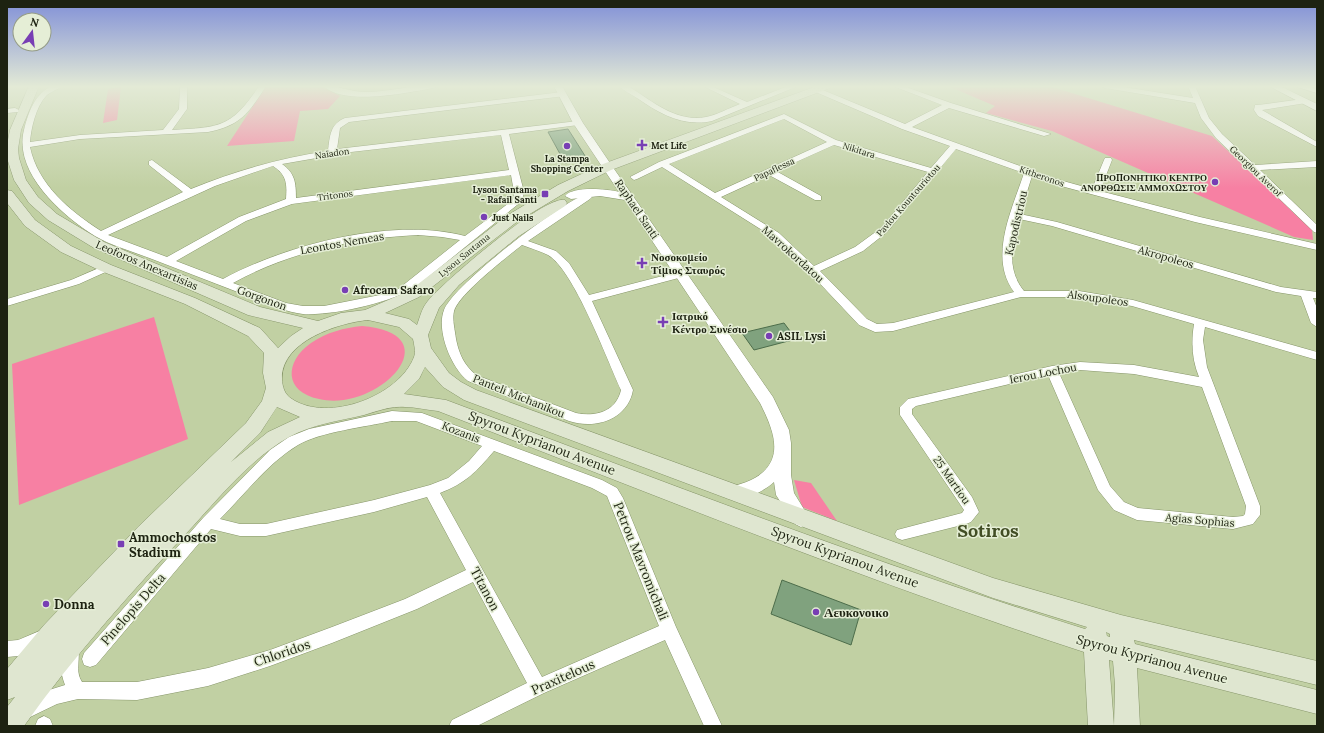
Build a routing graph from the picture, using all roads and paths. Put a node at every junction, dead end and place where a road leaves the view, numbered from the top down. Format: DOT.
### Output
graph roads {
  1 [pos="20,120"];
  2 [pos="31,120"];
  3 [pos="175,120"];
  4 [pos="237,120"];
  5 [pos="348,120"];
  6 [pos="576,120"];
  7 [pos="688,120"];
  8 [pos="699,120"];
  9 [pos="741,120"];
  10 [pos="773,120"];
  11 [pos="792,120"];
  12 [pos="890,120"];
  13 [pos="918,120"];
  14 [pos="1000,120"];
  15 [pos="1207,120"];
  16 [pos="1272,120"];
  17 [pos="578,123"];
  18 [pos="905,127"];
  19 [pos="166,132"];
  20 [pos="505,133"];
  21 [pos="1047,134"];
  22 [pos="834,142"];
  23 [pos="25,144"];
  24 [pos="955,145"];
  25 [pos="1317,145"];
  26 [pos="332,152"];
  27 [pos="1108,160"];
  28 [pos="152,163"];
  29 [pos="275,164"];
  30 [pos="662,164"];
  31 [pos="1317,164"];
  32 [pos="1255,168"];
  33 [pos="769,171"];
  34 [pos="933,171"];
  35 [pos="515,172"];
  36 [pos="611,172"];
  37 [pos="1029,172"];
  38 [pos="634,177"];
  39 [pos="1095,192"];
  40 [pos="190,193"];
  41 [pos="7,194"];
  42 [pos="571,196"];
  43 [pos="715,196"];
  44 [pos="587,197"];
  45 [pos="629,198"];
  46 [pos="818,198"];
  47 [pos="291,201"];
  48 [pos="1016,216"];
  49 [pos="1315,226"];
  50 [pos="100,235"];
  51 [pos="467,239"];
  52 [pos="520,241"];
  53 [pos="1317,247"];
  54 [pos="168,261"];
  55 [pos="106,268"];
  56 [pos="813,270"];
  57 [pos="682,274"];
  58 [pos="224,283"];
  59 [pos="1022,294"];
  60 [pos="1311,294"];
  61 [pos="586,299"];
  62 [pos="7,303"];
  63 [pos="368,315"];
  64 [pos="1200,322"];
  65 [pos="1317,323"];
  66 [pos="318,326"];
  67 [pos="875,328"];
  68 [pos="422,344"];
  69 [pos="1317,356"];
  70 [pos="1052,370"];
  71 [pos="273,383"];
  72 [pos="1206,383"];
  73 [pos="379,403"];
  74 [pos="907,405"];
  75 [pos="330,415"];
  76 [pos="492,444"];
  77 [pos="783,456"];
  78 [pos="431,490"];
  79 [pos="733,493"];
  80 [pos="801,518"];
  81 [pos="208,522"];
  82 [pos="902,534"];
  83 [pos="476,573"];
  84 [pos="1094,618"];
  85 [pos="1121,626"];
  86 [pos="669,630"];
  87 [pos="52,633"];
  88 [pos="1096,645"];
  89 [pos="7,650"];
  90 [pos="81,652"];
  91 [pos="1124,653"];
  92 [pos="1317,673"];
  93 [pos="8,680"];
  94 [pos="538,688"];
  95 [pos="78,690"];
  96 [pos="1317,702"];
  97 [pos="14,720"];
  98 [pos="458,726"];
  99 [pos="713,726"];
  100 [pos="1101,726"];
  101 [pos="1127,726"];
  1 -- 66 [label="main road, Leoforos Anexartisias"];
  2 -- 23 [label="street"];
  3 -- 19 [label="street"];
  4 -- 19 [label="street"];
  5 -- 26 [label="street"];
  6 -- 17 [label="street, Raphael Santi"];
  7 -- 8 [label="street"];
  9 -- 36 [label="main road, Lysou Santama"];
  10 -- 30 [label="street, Nikitara"];
  11 -- 22 [label="street, Nikitara"];
  12 -- 18 [label="street, Kitheronos"];
  13 -- 18 [label="street"];
  14 -- 21 [label="street"];
  15 -- 32 [label="street, Georgiou Averof"];
  16 -- 25 [label="street"];
  17 -- 20 [label="street, Naïadon"];
  17 -- 36 [label="street, Raphael Santi"];
  18 -- 24 [label="street, Kitheronos"];
  19 -- 23 [label="street"];
  20 -- 26 [label="street, Naïadon"];
  20 -- 35 [label="street"];
  22 -- 33 [label="street, Papaflessa"];
  22 -- 34 [label="street, Nikitara"];
  23 -- 50 [label="street, Gorgonon"];
  24 -- 34 [label="street, Pavlou Kountouriotou"];
  24 -- 37 [label="street, Kitheronos"];
  26 -- 29 [label="street, Naïadon"];
  27 -- 39 [label="street"];
  28 -- 40 [label="street"];
  29 -- 40 [label="street, Naïadon"];
  29 -- 47 [label="street"];
  30 -- 38 [label="street, Nikitara"];
  30 -- 43 [label="street, Mavrokordatou"];
  31 -- 32 [label="street"];
  32 -- 49 [label="street, Georgiou Averof"];
  33 -- 43 [label="street, Papaflessa"];
  33 -- 46 [label="street"];
  34 -- 56 [label="street, Pavlou Kountouriotou"];
  35 -- 47 [label="street, Tritonos"];
  35 -- 51 [label="street, Gorgonon"];
  36 -- 42 [label="main road, Lysou Santama"];
  36 -- 45 [label="street, Raphael Santi"];
  36 -- 63 [label="main road, Lysou Santama"];
  37 -- 39 [label="street, Kitheronos"];
  37 -- 48 [label="street, Kapodistriou"];
  39 -- 53 [label="street, Kitheronos"];
  40 -- 50 [label="street, Naïadon"];
  41 -- 55 [label="main road, Leoforos Anexartisias"];
  42 -- 45 [label="street"];
  42 -- 68 [label="main road, Lysou Santama"];
  43 -- 56 [label="street, Mavrokordatou"];
  44 -- 52 [label="street, Panteli Michanikou"];
  45 -- 57 [label="street, Raphael Santi"];
  47 -- 54 [label="street, Tritonos"];
  48 -- 59 [label="street, Kapodistriou"];
  48 -- 60 [label="street, Akropoleos"];
  50 -- 54 [label="street, Gorgonon"];
  51 -- 58 [label="street, Leontos Nemeas"];
  51 -- 58 [label="street, Gorgonon"];
  52 -- 61 [label="street"];
  52 -- 61 [label="street, Panteli Michanikou"];
  54 -- 58 [label="street, Gorgonon"];
  55 -- 62 [label="street"];
  55 -- 71 [label="main road, Leoforos Anexartisias"];
  56 -- 67 [label="street, Mavrokordatou"];
  57 -- 61 [label="street"];
  57 -- 77 [label="street, Raphael Santi"];
  59 -- 64 [label="street, Alsoupoleos"];
  59 -- 67 [label="street, Alsoupoleos"];
  60 -- 65 [label="street"];
  63 -- 66 [label="main road"];
  63 -- 68 [label="main road"];
  64 -- 69 [label="street, Alsoupoleos"];
  64 -- 72 [label="street, Agias Sophias"];
  66 -- 71 [label="main road"];
  68 -- 73 [label="main road"];
  68 -- 79 [label="main road, Spyrou Kyprianou Avenue"];
  70 -- 72 [label="street, Ierou Lochou"];
  70 -- 72 [label="street, Agias Sophias"];
  70 -- 74 [label="street, Ierou Lochou"];
  71 -- 75 [label="main road"];
  71 -- 87 [label="main road"];
  73 -- 75 [label="main road"];
  73 -- 88 [label="main road, Spyrou Kyprianou Avenue"];
  74 -- 82 [label="street, 25 Martiou"];
  75 -- 90 [label="main road"];
  76 -- 78 [label="street, Kozanis"];
  76 -- 81 [label="street, Kozanis"];
  76 -- 86 [label="street, Petrou Mavromichali"];
  77 -- 79 [label="street"];
  77 -- 80 [label="street, Raphael Santi"];
  78 -- 81 [label="street, Kozanis"];
  78 -- 83 [label="street, Titanon"];
  79 -- 80 [label="main road, Spyrou Kyprianou Avenue"];
  80 -- 84 [label="main road, Spyrou Kyprianou Avenue"];
  81 -- 90 [label="street, Pinelopis Delta"];
  83 -- 94 [label="street, Titanon"];
  83 -- 95 [label="street, Chloridos"];
  84 -- 85 [label="main road, Spyrou Kyprianou Avenue"];
  84 -- 88 [label="main road"];
  85 -- 91 [label="main road"];
  85 -- 92 [label="main road, Spyrou Kyprianou Avenue"];
  86 -- 94 [label="street, Praxitelous"];
  86 -- 99 [label="street, Petrou Mavromichali"];
  87 -- 89 [label="street"];
  87 -- 93 [label="main road"];
  88 -- 91 [label="main road, Spyrou Kyprianou Avenue"];
  88 -- 100 [label="main road"];
  90 -- 95 [label="street"];
  90 -- 97 [label="main road"];
  91 -- 96 [label="main road, Spyrou Kyprianou Avenue"];
  91 -- 101 [label="main road"];
  94 -- 98 [label="street, Praxitelous"];
  95 -- 97 [label="street, Chloridos"];
}
